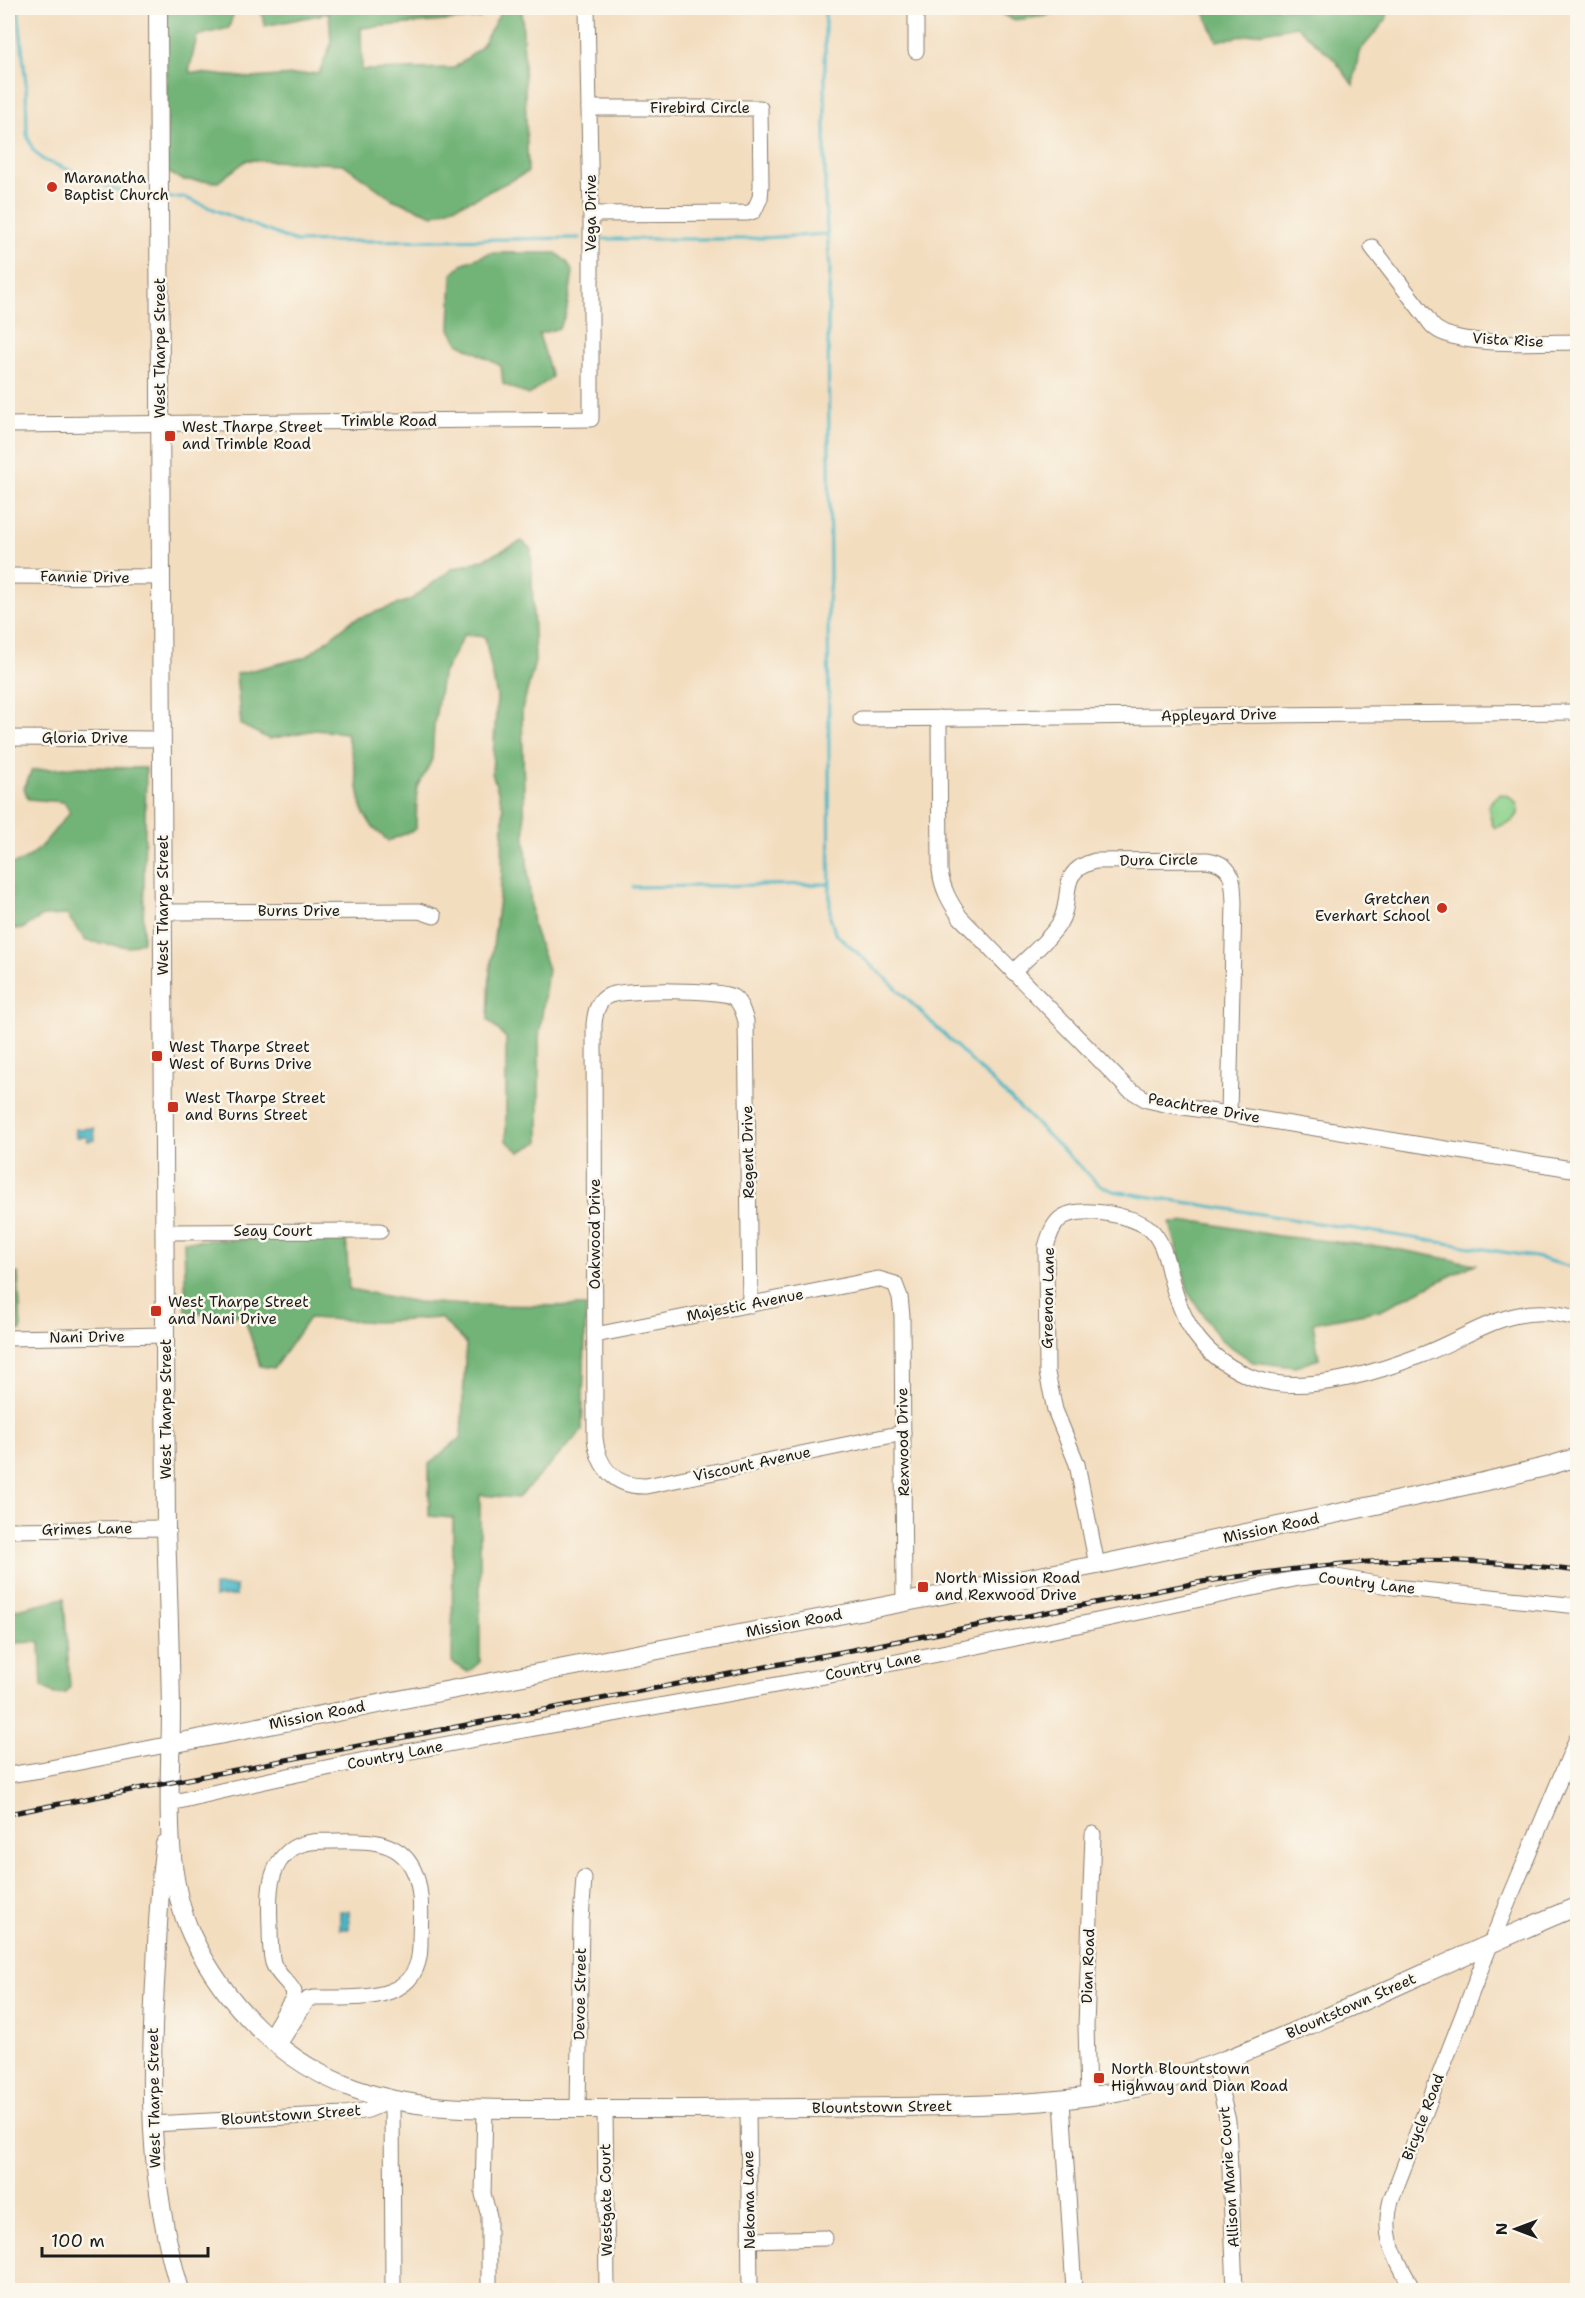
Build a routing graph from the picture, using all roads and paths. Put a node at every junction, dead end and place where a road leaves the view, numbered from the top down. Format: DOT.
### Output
graph roads {
  1 [pos="158,8"];
  2 [pos="587,8"];
  3 [pos="916,8"];
  4 [pos="916,51"];
  5 [pos="589,108"];
  6 [pos="591,214"];
  7 [pos="1372,247"];
  8 [pos="1578,342"];
  9 [pos="591,419"];
  10 [pos="161,423"];
  11 [pos="8,424"];
  12 [pos="8,576"];
  13 [pos="162,578"];
  14 [pos="1578,712"];
  15 [pos="939,718"];
  16 [pos="861,719"];
  17 [pos="8,738"];
  18 [pos="162,739"];
  19 [pos="164,912"];
  20 [pos="434,916"];
  21 [pos="1013,972"];
  22 [pos="739,1002"];
  23 [pos="1229,1113"];
  24 [pos="1578,1170"];
  25 [pos="380,1231"];
  26 [pos="166,1232"];
  27 [pos="895,1284"];
  28 [pos="750,1305"];
  29 [pos="1578,1319"];
  30 [pos="166,1335"];
  31 [pos="595,1335"];
  32 [pos="8,1338"];
  33 [pos="903,1433"];
  34 [pos="1578,1457"];
  35 [pos="606,1468"];
  36 [pos="166,1528"];
  37 [pos="8,1530"];
  38 [pos="1097,1565"];
  39 [pos="904,1602"];
  40 [pos="1578,1605"];
  41 [pos="1578,1736"];
  42 [pos="171,1744"];
  43 [pos="8,1775"];
  44 [pos="171,1803"];
  45 [pos="1093,1834"];
  46 [pos="584,1878"];
  47 [pos="1578,1906"];
  48 [pos="184,1915"];
  49 [pos="158,1940"];
  50 [pos="1490,1945"];
  51 [pos="295,2007"];
  52 [pos="274,2042"];
  53 [pos="1214,2064"];
  54 [pos="1088,2097"];
  55 [pos="392,2100"];
  56 [pos="1062,2101"];
  57 [pos="485,2109"];
  58 [pos="578,2109"];
  59 [pos="605,2109"];
  60 [pos="748,2109"];
  61 [pos="152,2124"];
  62 [pos="825,2238"];
  63 [pos="749,2240"];
  64 [pos="180,2290"];
  65 [pos="393,2290"];
  66 [pos="489,2290"];
  67 [pos="607,2290"];
  68 [pos="750,2290"];
  69 [pos="1074,2290"];
  70 [pos="1235,2290"];
  71 [pos="1413,2290"];
  1 -- 10 [label="main road, West Tharpe Street"];
  2 -- 5 [label="street, Vega Drive"];
  3 -- 4 [label="street"];
  5 -- 6 [label="street, Vega Drive"];
  5 -- 6 [label="street, Firebird Circle"];
  6 -- 9 [label="street, Vega Drive"];
  7 -- 8 [label="street, Vista Rise"];
  9 -- 10 [label="street, Trimble Road"];
  10 -- 11 [label="street, Trimble Road"];
  10 -- 13 [label="main road, West Tharpe Street"];
  12 -- 13 [label="street, Fannie Drive"];
  13 -- 18 [label="main road, West Tharpe Street"];
  14 -- 15 [label="street, Appleyard Drive"];
  15 -- 16 [label="street, Appleyard Drive"];
  15 -- 21 [label="street, Peachtree Drive"];
  17 -- 18 [label="street, Gloria Drive"];
  18 -- 19 [label="main road, West Tharpe Street"];
  19 -- 20 [label="street, Burns Drive"];
  19 -- 26 [label="main road, West Tharpe Street"];
  21 -- 23 [label="street, Peachtree Drive"];
  21 -- 23 [label="street, Dura Circle"];
  22 -- 28 [label="street, Regent Drive"];
  22 -- 31 [label="street, Oakwood Drive"];
  23 -- 24 [label="street, Peachtree Drive"];
  25 -- 26 [label="street, Seay Court"];
  26 -- 30 [label="main road, West Tharpe Street"];
  27 -- 28 [label="street, Majestic Avenue"];
  27 -- 33 [label="street, Rexwood Drive"];
  28 -- 31 [label="street, Majestic Avenue"];
  29 -- 38 [label="street, Greenon Lane"];
  30 -- 32 [label="street, Nani Drive"];
  30 -- 36 [label="main road, West Tharpe Street"];
  31 -- 35 [label="street, Oakwood Drive"];
  33 -- 35 [label="street, Viscount Avenue"];
  33 -- 39 [label="street, Rexwood Drive"];
  34 -- 38 [label="main road, Mission Road"];
  36 -- 37 [label="street, Grimes Lane"];
  36 -- 42 [label="main road, West Tharpe Street"];
  38 -- 39 [label="main road, Mission Road"];
  39 -- 42 [label="main road, Mission Road"];
  40 -- 44 [label="street, Country Lane"];
  41 -- 50 [label="street"];
  42 -- 43 [label="street, Mission Road"];
  42 -- 44 [label="main road, West Tharpe Street"];
  44 -- 48 [label="main road"];
  44 -- 49 [label="main road, West Tharpe Street"];
  45 -- 54 [label="street, Dian Road"];
  46 -- 58 [label="street, Devoe Street"];
  47 -- 50 [label="main road, Blountstown Street"];
  48 -- 49 [label="main road"];
  48 -- 52 [label="main road"];
  49 -- 61 [label="main road, West Tharpe Street"];
  50 -- 53 [label="main road, Blountstown Street"];
  50 -- 71 [label="street, Bicycle Road"];
  51 -- 51 [label="street"];
  51 -- 52 [label="street"];
  52 -- 55 [label="main road"];
  53 -- 54 [label="main road, Blountstown Street"];
  53 -- 70 [label="street, Allison Marie Court"];
  54 -- 56 [label="main road, Blountstown Street"];
  55 -- 57 [label="main road, Blountstown Street"];
  55 -- 61 [label="street, Blountstown Street"];
  55 -- 65 [label="street"];
  56 -- 60 [label="main road, Blountstown Street"];
  56 -- 69 [label="street"];
  57 -- 58 [label="main road, Blountstown Street"];
  57 -- 66 [label="street"];
  58 -- 59 [label="main road, Blountstown Street"];
  59 -- 60 [label="main road, Blountstown Street"];
  59 -- 67 [label="street, Westgate Court"];
  60 -- 63 [label="street, Nekoma Lane"];
  61 -- 64 [label="main road, West Tharpe Street"];
  62 -- 63 [label="street"];
  63 -- 68 [label="street, Nekoma Lane"];
}
